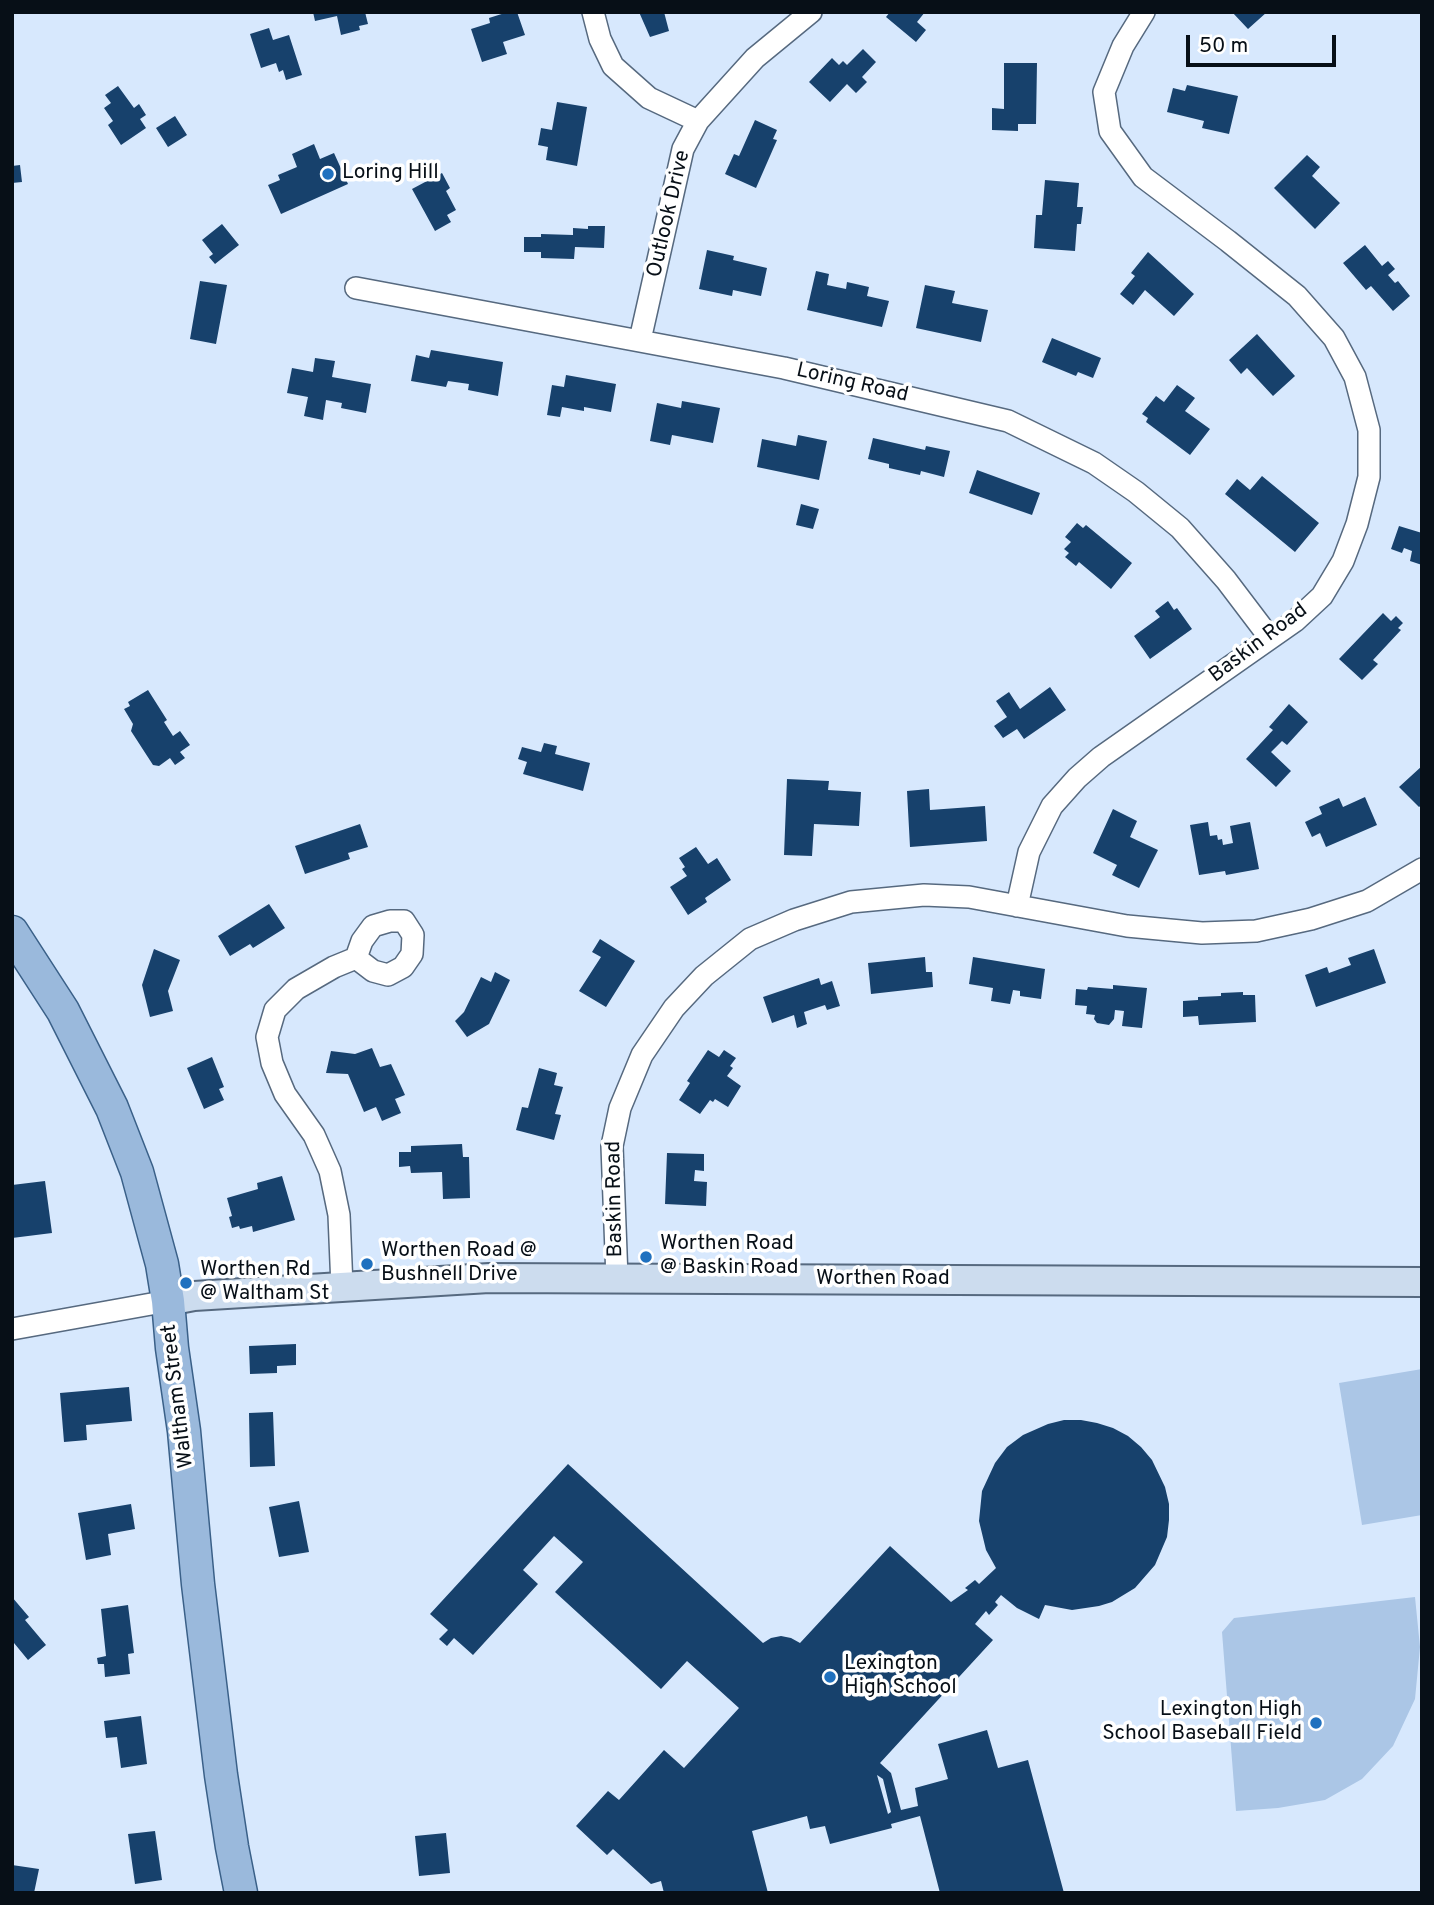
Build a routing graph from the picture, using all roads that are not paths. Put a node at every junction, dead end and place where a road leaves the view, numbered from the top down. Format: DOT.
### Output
graph roads {
  1 [pos="593,12"];
  2 [pos="811,12"];
  3 [pos="1144,12"];
  4 [pos="698,121"];
  5 [pos="356,288"];
  6 [pos="640,340"];
  7 [pos="1270,638"];
  8 [pos="1422,869"];
  9 [pos="1017,905"];
  10 [pos="12,932"];
  11 [pos="356,958"];
  12 [pos="617,1279"];
  13 [pos="1422,1282"];
  14 [pos="342,1287"];
  15 [pos="168,1301"];
  16 [pos="12,1329"];
  17 [pos="241,1893"];
  1 -- 4 [label="street"];
  2 -- 4 [label="street, Outlook Drive"];
  3 -- 7 [label="street, Baskin Road"];
  4 -- 6 [label="street, Outlook Drive"];
  5 -- 6 [label="street, Loring Road"];
  6 -- 7 [label="street, Loring Road"];
  7 -- 9 [label="street, Baskin Road"];
  8 -- 9 [label="street, Baskin Road"];
  9 -- 12 [label="street, Baskin Road"];
  10 -- 15 [label="main road, Waltham Street"];
  11 -- 14 [label="street"];
  12 -- 13 [label="main road, Worthen Road"];
  12 -- 14 [label="main road, Worthen Road"];
  14 -- 15 [label="main road, Worthen Road"];
  15 -- 16 [label="street, Worthen Road"];
  15 -- 17 [label="main road, Waltham Street"];
}
